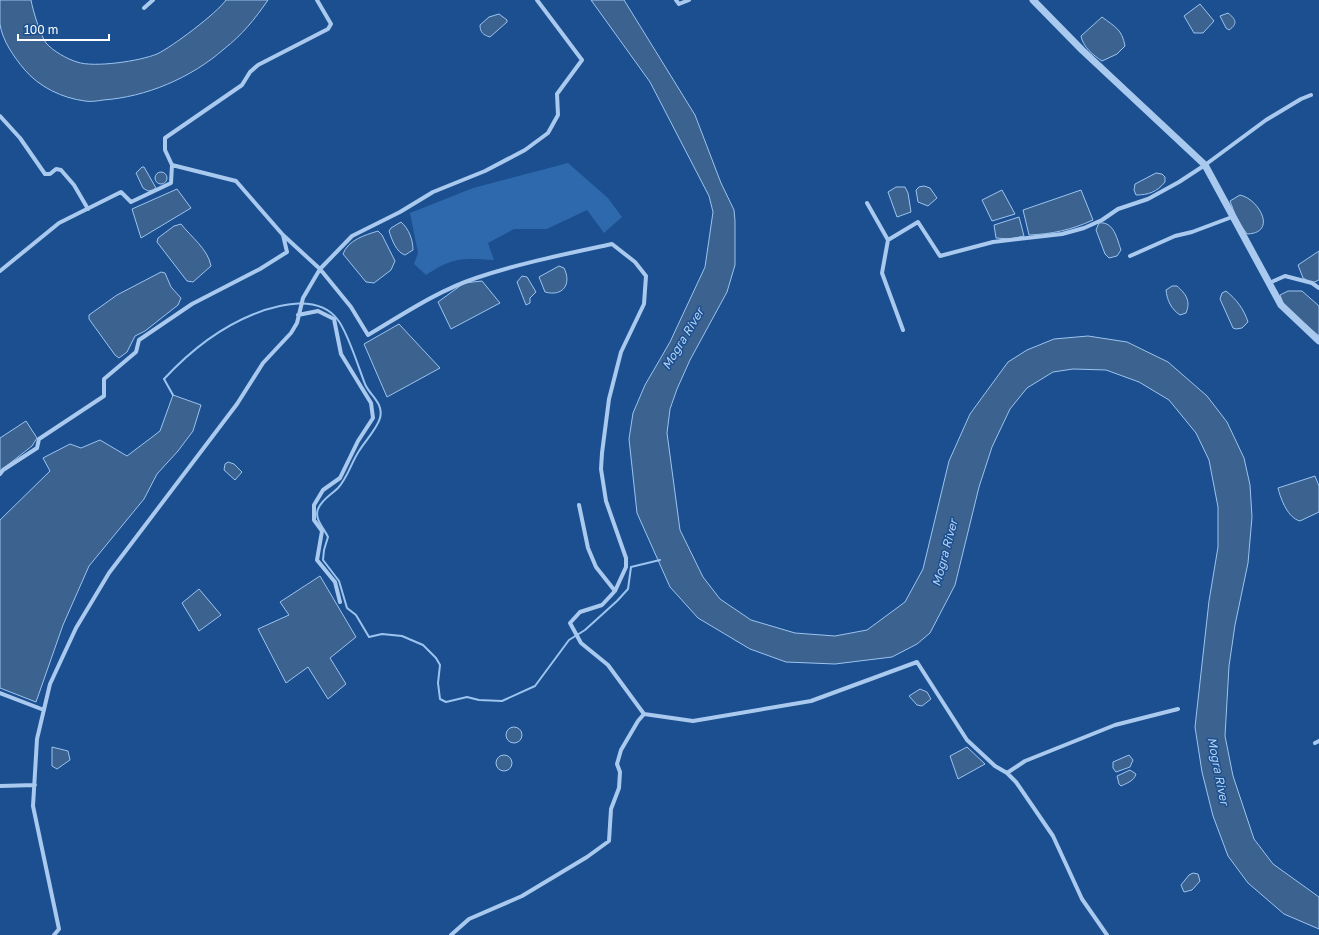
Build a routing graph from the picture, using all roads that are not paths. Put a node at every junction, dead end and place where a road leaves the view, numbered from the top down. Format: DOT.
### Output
graph roads {
  1 [pos="153,0"];
  2 [pos="317,0"];
  3 [pos="537,0"];
  4 [pos="676,0"];
  5 [pos="689,0"];
  6 [pos="1033,0"];
  7 [pos="144,8"];
  8 [pos="1311,95"];
  9 [pos="0,116"];
  10 [pos="172,165"];
  11 [pos="1205,165"];
  12 [pos="867,203"];
  13 [pos="88,208"];
  14 [pos="1232,217"];
  15 [pos="283,235"];
  16 [pos="888,240"];
  17 [pos="1130,256"];
  18 [pos="320,269"];
  19 [pos="0,271"];
  20 [pos="1269,283"];
  21 [pos="1319,288"];
  22 [pos="298,315"];
  23 [pos="903,330"];
  24 [pos="1319,341"];
  25 [pos="0,474"];
  26 [pos="579,505"];
  27 [pos="615,591"];
  28 [pos="340,602"];
  29 [pos="0,693"];
  30 [pos="44,710"];
  31 [pos="1178,710"];
  32 [pos="644,714"];
  33 [pos="1007,773"];
  34 [pos="35,785"];
  35 [pos="0,786"];
  36 [pos="54,935"];
  37 [pos="451,935"];
  38 [pos="1107,935"];
  1 -- 7 [label="street"];
  2 -- 10 [label="street"];
  3 -- 18 [label="street"];
  4 -- 5 [label="street"];
  6 -- 11 [label="street"];
  8 -- 11 [label="street"];
  9 -- 13 [label="street"];
  10 -- 13 [label="street"];
  10 -- 15 [label="street"];
  11 -- 14 [label="street"];
  11 -- 16 [label="street"];
  12 -- 16 [label="street"];
  13 -- 19 [label="street"];
  14 -- 17 [label="street"];
  14 -- 20 [label="street"];
  15 -- 18 [label="street"];
  15 -- 25 [label="street"];
  16 -- 23 [label="street"];
  18 -- 22 [label="street"];
  18 -- 27 [label="street"];
  20 -- 21 [label="street"];
  20 -- 24 [label="street"];
  22 -- 28 [label="street"];
  22 -- 30 [label="street"];
  26 -- 27 [label="street"];
  27 -- 32 [label="street"];
  29 -- 30 [label="street"];
  30 -- 34 [label="street"];
  31 -- 33 [label="street"];
  32 -- 33 [label="street"];
  32 -- 37 [label="street"];
  33 -- 38 [label="street"];
  34 -- 35 [label="street"];
  34 -- 36 [label="street"];
}
